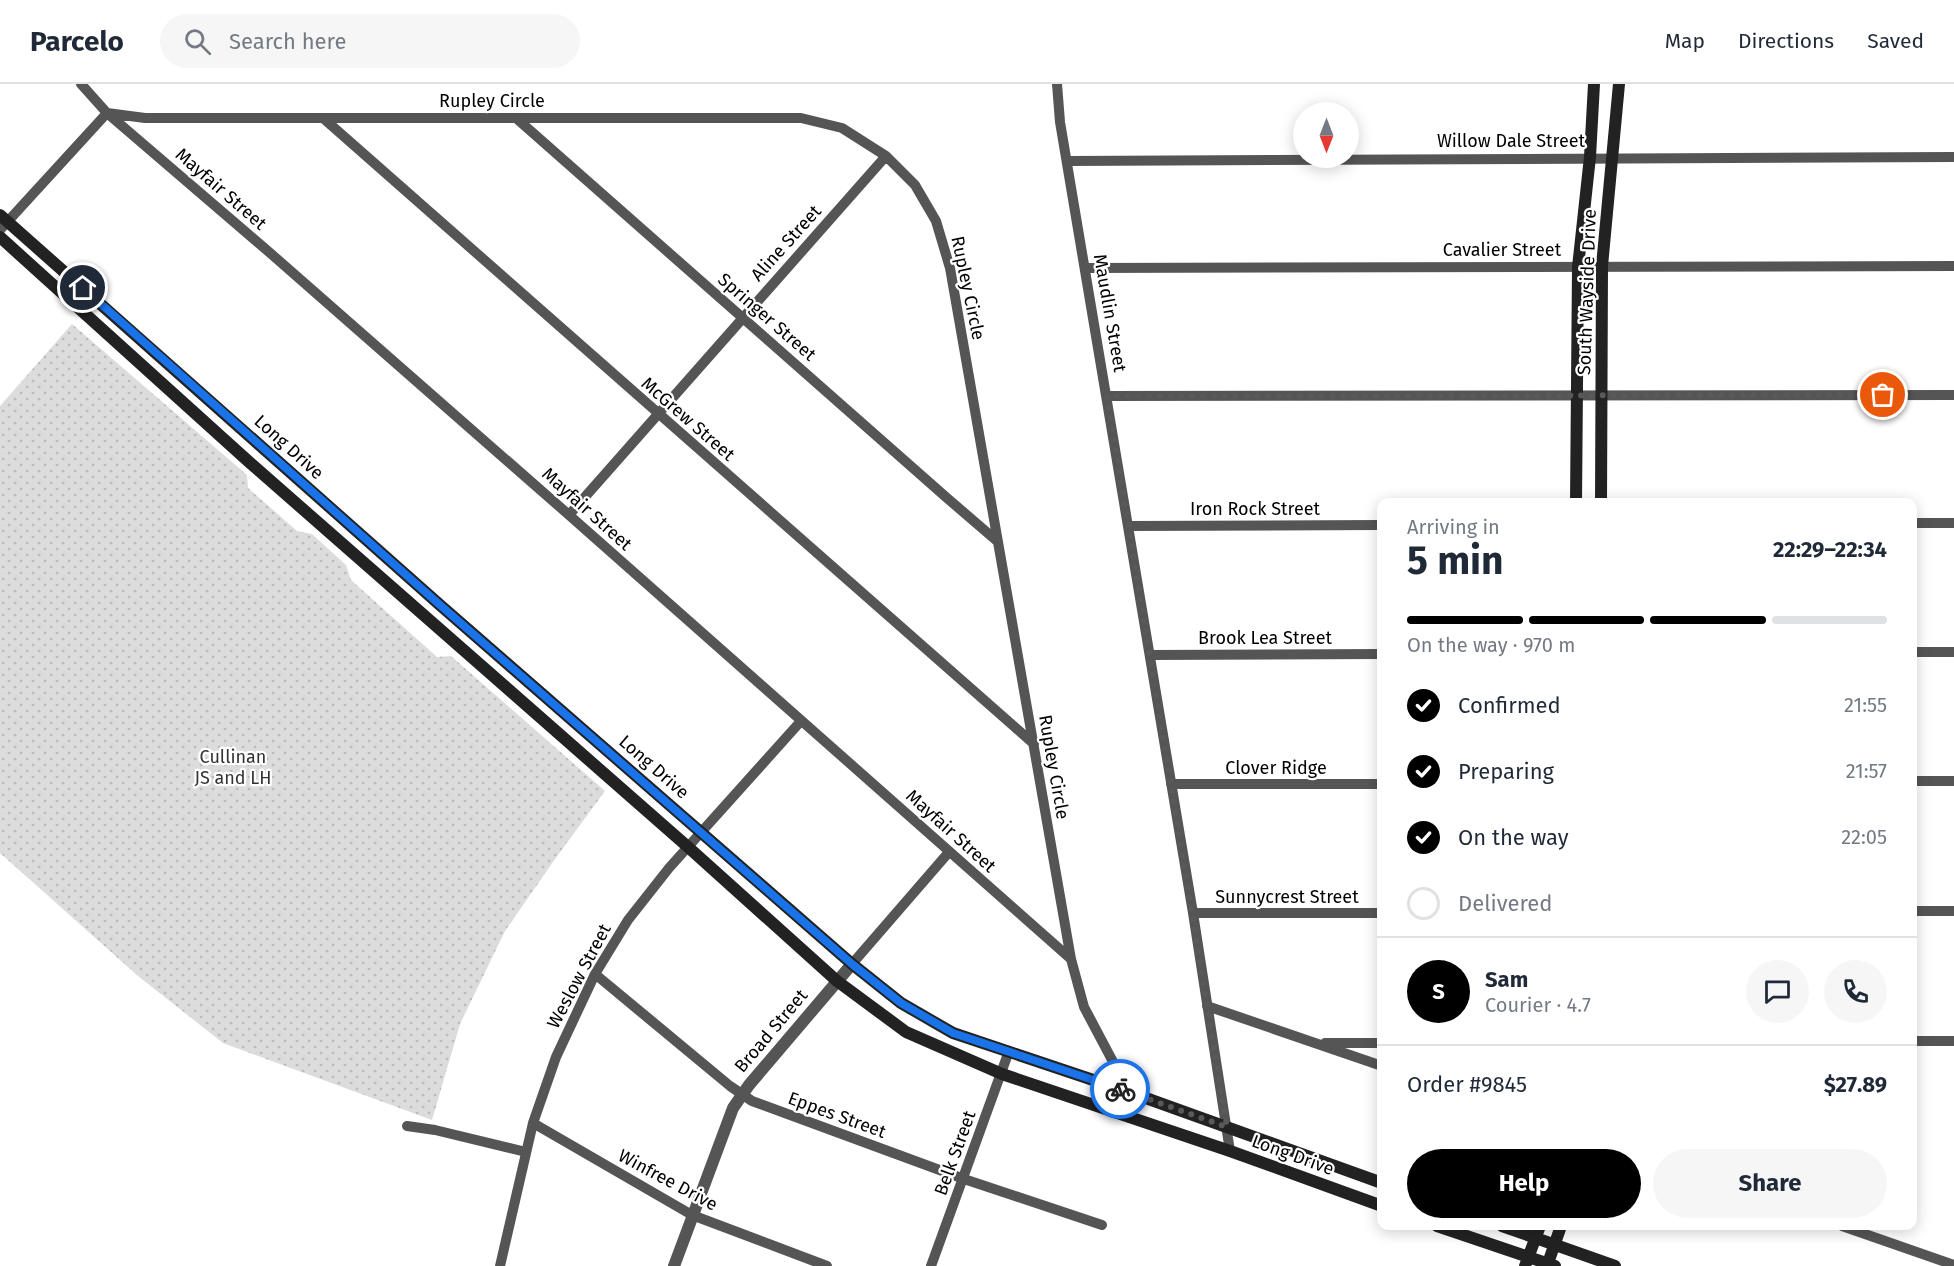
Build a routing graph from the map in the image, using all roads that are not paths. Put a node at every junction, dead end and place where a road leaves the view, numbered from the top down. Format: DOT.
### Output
graph roads {
  1 [pos="81,84"];
  2 [pos="1057,84"];
  3 [pos="1594,84"];
  4 [pos="1619,84"];
  5 [pos="107,113"];
  6 [pos="322,118"];
  7 [pos="516,118"];
  8 [pos="886,156"];
  9 [pos="1590,157"];
  10 [pos="1612,157"];
  11 [pos="1954,157"];
  12 [pos="1068,161"];
  13 [pos="3,222"];
  14 [pos="0,237"];
  15 [pos="1602,266"];
  16 [pos="1954,266"];
  17 [pos="1578,267"];
  18 [pos="1086,268"];
  19 [pos="97,301"];
  20 [pos="81,311"];
  21 [pos="742,317"];
  22 [pos="178,373"];
  23 [pos="165,386"];
  24 [pos="1954,395"];
  25 [pos="1107,396"];
  26 [pos="1576,396"];
  27 [pos="1601,397"];
  28 [pos="658,414"];
  29 [pos="260,445"];
  30 [pos="248,461"];
  31 [pos="1576,498"];
  32 [pos="1601,498"];
  33 [pos="569,515"];
  34 [pos="1917,523"];
  35 [pos="1954,523"];
  36 [pos="1377,525"];
  37 [pos="1129,526"];
  38 [pos="354,528"];
  39 [pos="997,541"];
  40 [pos="340,542"];
  41 [pos="440,605"];
  42 [pos="427,619"];
  43 [pos="1917,652"];
  44 [pos="1954,652"];
  45 [pos="1377,654"];
  46 [pos="1150,655"];
  47 [pos="537,689"];
  48 [pos="523,703"];
  49 [pos="801,721"];
  50 [pos="1034,744"];
  51 [pos="624,764"];
  52 [pos="610,780"];
  53 [pos="1917,781"];
  54 [pos="1954,781"];
  55 [pos="1171,784"];
  56 [pos="1377,784"];
  57 [pos="701,831"];
  58 [pos="688,847"];
  59 [pos="949,852"];
  60 [pos="783,903"];
  61 [pos="1917,911"];
  62 [pos="1954,911"];
  63 [pos="1192,913"];
  64 [pos="1377,913"];
  65 [pos="767,918"];
  66 [pos="1071,959"];
  67 [pos="852,964"];
  68 [pos="595,974"];
  69 [pos="837,981"];
  70 [pos="1207,1006"];
  71 [pos="1917,1041"];
  72 [pos="1954,1041"];
  73 [pos="1317,1043"];
  74 [pos="1377,1043"];
  75 [pos="1009,1052"];
  76 [pos="1377,1064"];
  77 [pos="1002,1074"];
  78 [pos="1129,1092"];
  79 [pos="741,1095"];
  80 [pos="1130,1118"];
  81 [pos="533,1123"];
  82 [pos="407,1126"];
  83 [pos="1227,1127"];
  84 [pos="1230,1151"];
  85 [pos="526,1152"];
  86 [pos="1334,1166"];
  87 [pos="964,1179"];
  88 [pos="1377,1181"];
  89 [pos="1326,1186"];
  90 [pos="1377,1204"];
  91 [pos="692,1215"];
  92 [pos="1102,1225"];
  93 [pos="1447,1230"];
  94 [pos="1513,1230"];
  95 [pos="1538,1230"];
  96 [pos="1559,1230"];
  97 [pos="1853,1230"];
  98 [pos="1535,1238"];
  99 [pos="1554,1244"];
  100 [pos="1527,1261"];
  101 [pos="1550,1265"];
  102 [pos="1954,1265"];
  103 [pos="501,1266"];
  104 [pos="674,1266"];
  105 [pos="827,1266"];
  106 [pos="931,1266"];
  107 [pos="1615,1266"];
  1 -- 5 [label="street, Mayfair Street"];
  2 -- 12 [label="street, Maudlin Street"];
  3 -- 9 [label="main road, South Wayside Drive"];
  4 -- 10 [label="main road, South Wayside Drive"];
  5 -- 6 [label="street, Rupley Circle"];
  5 -- 13 [label="street"];
  5 -- 33 [label="street, Mayfair Street"];
  6 -- 7 [label="street, Rupley Circle"];
  6 -- 28 [label="street, McGrew Street"];
  7 -- 8 [label="street, Rupley Circle"];
  7 -- 21 [label="street, Springer Street"];
  8 -- 21 [label="street, Aline Street"];
  8 -- 39 [label="street, Rupley Circle"];
  9 -- 10 [label="street, Willow Dale Street"];
  9 -- 12 [label="street, Willow Dale Street"];
  9 -- 17 [label="main road, South Wayside Drive"];
  10 -- 11 [label="street, Willow Dale Street"];
  10 -- 15 [label="main road, South Wayside Drive"];
  12 -- 18 [label="street, Maudlin Street"];
  13 -- 19 [label="main road, Long Drive"];
  14 -- 20 [label="main road, Long Drive"];
  15 -- 16 [label="street, Cavalier Street"];
  15 -- 17 [label="street, Cavalier Street"];
  15 -- 27 [label="main road, South Wayside Drive"];
  17 -- 18 [label="street, Cavalier Street"];
  17 -- 26 [label="main road, South Wayside Drive"];
  18 -- 25 [label="street, Maudlin Street"];
  19 -- 20 [label="main road"];
  19 -- 22 [label="main road, Long Drive"];
  20 -- 23 [label="main road, Long Drive"];
  21 -- 28 [label="street, Aline Street"];
  21 -- 39 [label="street, Springer Street"];
  22 -- 23 [label="main road"];
  22 -- 29 [label="main road, Long Drive"];
  23 -- 30 [label="main road, Long Drive"];
  24 -- 27 [label="street"];
  25 -- 26 [label="street"];
  25 -- 37 [label="street, Maudlin Street"];
  26 -- 27 [label="street"];
  26 -- 31 [label="main road, South Wayside Drive"];
  27 -- 32 [label="main road, South Wayside Drive"];
  28 -- 33 [label="street, Aline Street"];
  28 -- 50 [label="street, McGrew Street"];
  29 -- 30 [label="main road"];
  29 -- 38 [label="main road, Long Drive"];
  30 -- 40 [label="main road, Long Drive"];
  33 -- 49 [label="street, Mayfair Street"];
  34 -- 35 [label="street"];
  36 -- 37 [label="street, Iron Rock Street"];
  37 -- 46 [label="street, Maudlin Street"];
  38 -- 40 [label="main road"];
  38 -- 41 [label="main road, Long Drive"];
  39 -- 50 [label="street, Rupley Circle"];
  40 -- 42 [label="main road, Long Drive"];
  41 -- 42 [label="main road"];
  41 -- 47 [label="main road, Long Drive"];
  42 -- 48 [label="main road, Long Drive"];
  43 -- 44 [label="street"];
  45 -- 46 [label="street, Brook Lea Street"];
  46 -- 55 [label="street, Maudlin Street"];
  47 -- 48 [label="main road"];
  47 -- 51 [label="main road, Long Drive"];
  48 -- 52 [label="main road, Long Drive"];
  49 -- 57 [label="street, Weslow Street"];
  49 -- 59 [label="street, Mayfair Street"];
  50 -- 66 [label="street, Rupley Circle"];
  51 -- 52 [label="main road"];
  51 -- 57 [label="main road, Long Drive"];
  52 -- 58 [label="main road, Long Drive"];
  53 -- 54 [label="street"];
  55 -- 56 [label="street, Clover Ridge"];
  55 -- 63 [label="street, Maudlin Street"];
  57 -- 58 [label="street, Weslow Street"];
  57 -- 60 [label="main road, Long Drive"];
  58 -- 65 [label="main road, Long Drive"];
  58 -- 68 [label="street, Weslow Street"];
  59 -- 66 [label="street, Mayfair Street"];
  59 -- 67 [label="street, Broad Street"];
  60 -- 65 [label="main road"];
  60 -- 67 [label="main road, Long Drive"];
  61 -- 62 [label="street"];
  63 -- 64 [label="street, Sunnycrest Street"];
  63 -- 70 [label="street, Maudlin Street"];
  65 -- 69 [label="main road, Long Drive"];
  66 -- 78 [label="street, Rupley Circle"];
  67 -- 69 [label="street, Broad Street"];
  67 -- 75 [label="main road, Long Drive"];
  68 -- 79 [label="street, Eppes Street"];
  68 -- 81 [label="street, Weslow Street"];
  69 -- 77 [label="main road, Long Drive"];
  69 -- 79 [label="street, Broad Street"];
  70 -- 73 [label="street"];
  70 -- 83 [label="street, Maudlin Street"];
  71 -- 72 [label="street"];
  73 -- 74 [label="street"];
  73 -- 76 [label="street"];
  75 -- 77 [label="street, Belk Street"];
  75 -- 78 [label="main road, Long Drive"];
  77 -- 80 [label="main road, Long Drive"];
  77 -- 87 [label="street, Belk Street"];
  78 -- 80 [label="street, Rupley Circle"];
  78 -- 83 [label="main road, Long Drive"];
  79 -- 87 [label="street, Eppes Street"];
  79 -- 91 [label="street, Broad Street"];
  80 -- 84 [label="main road, Long Drive"];
  81 -- 85 [label="street, Weslow Street"];
  81 -- 91 [label="street, Winfree Drive"];
  82 -- 85 [label="street"];
  83 -- 84 [label="street, Maudlin Street"];
  83 -- 86 [label="main road, Long Drive"];
  84 -- 89 [label="main road, Long Drive"];
  85 -- 103 [label="street, Weslow Street"];
  86 -- 88 [label="main road, Long Drive"];
  86 -- 89 [label="main road"];
  87 -- 92 [label="street, Eppes Street"];
  87 -- 106 [label="street, Belk Street"];
  89 -- 90 [label="main road, Long Drive"];
  91 -- 104 [label="street, Broad Street"];
  91 -- 105 [label="street, Winfree Drive"];
  93 -- 100 [label="main road"];
  94 -- 98 [label="main road"];
  95 -- 98 [label="main road"];
  96 -- 99 [label="main road"];
  97 -- 102 [label="street"];
  98 -- 99 [label="main road"];
  98 -- 100 [label="main road"];
  99 -- 101 [label="main road"];
  99 -- 107 [label="main road"];
  100 -- 101 [label="main road"];
}
